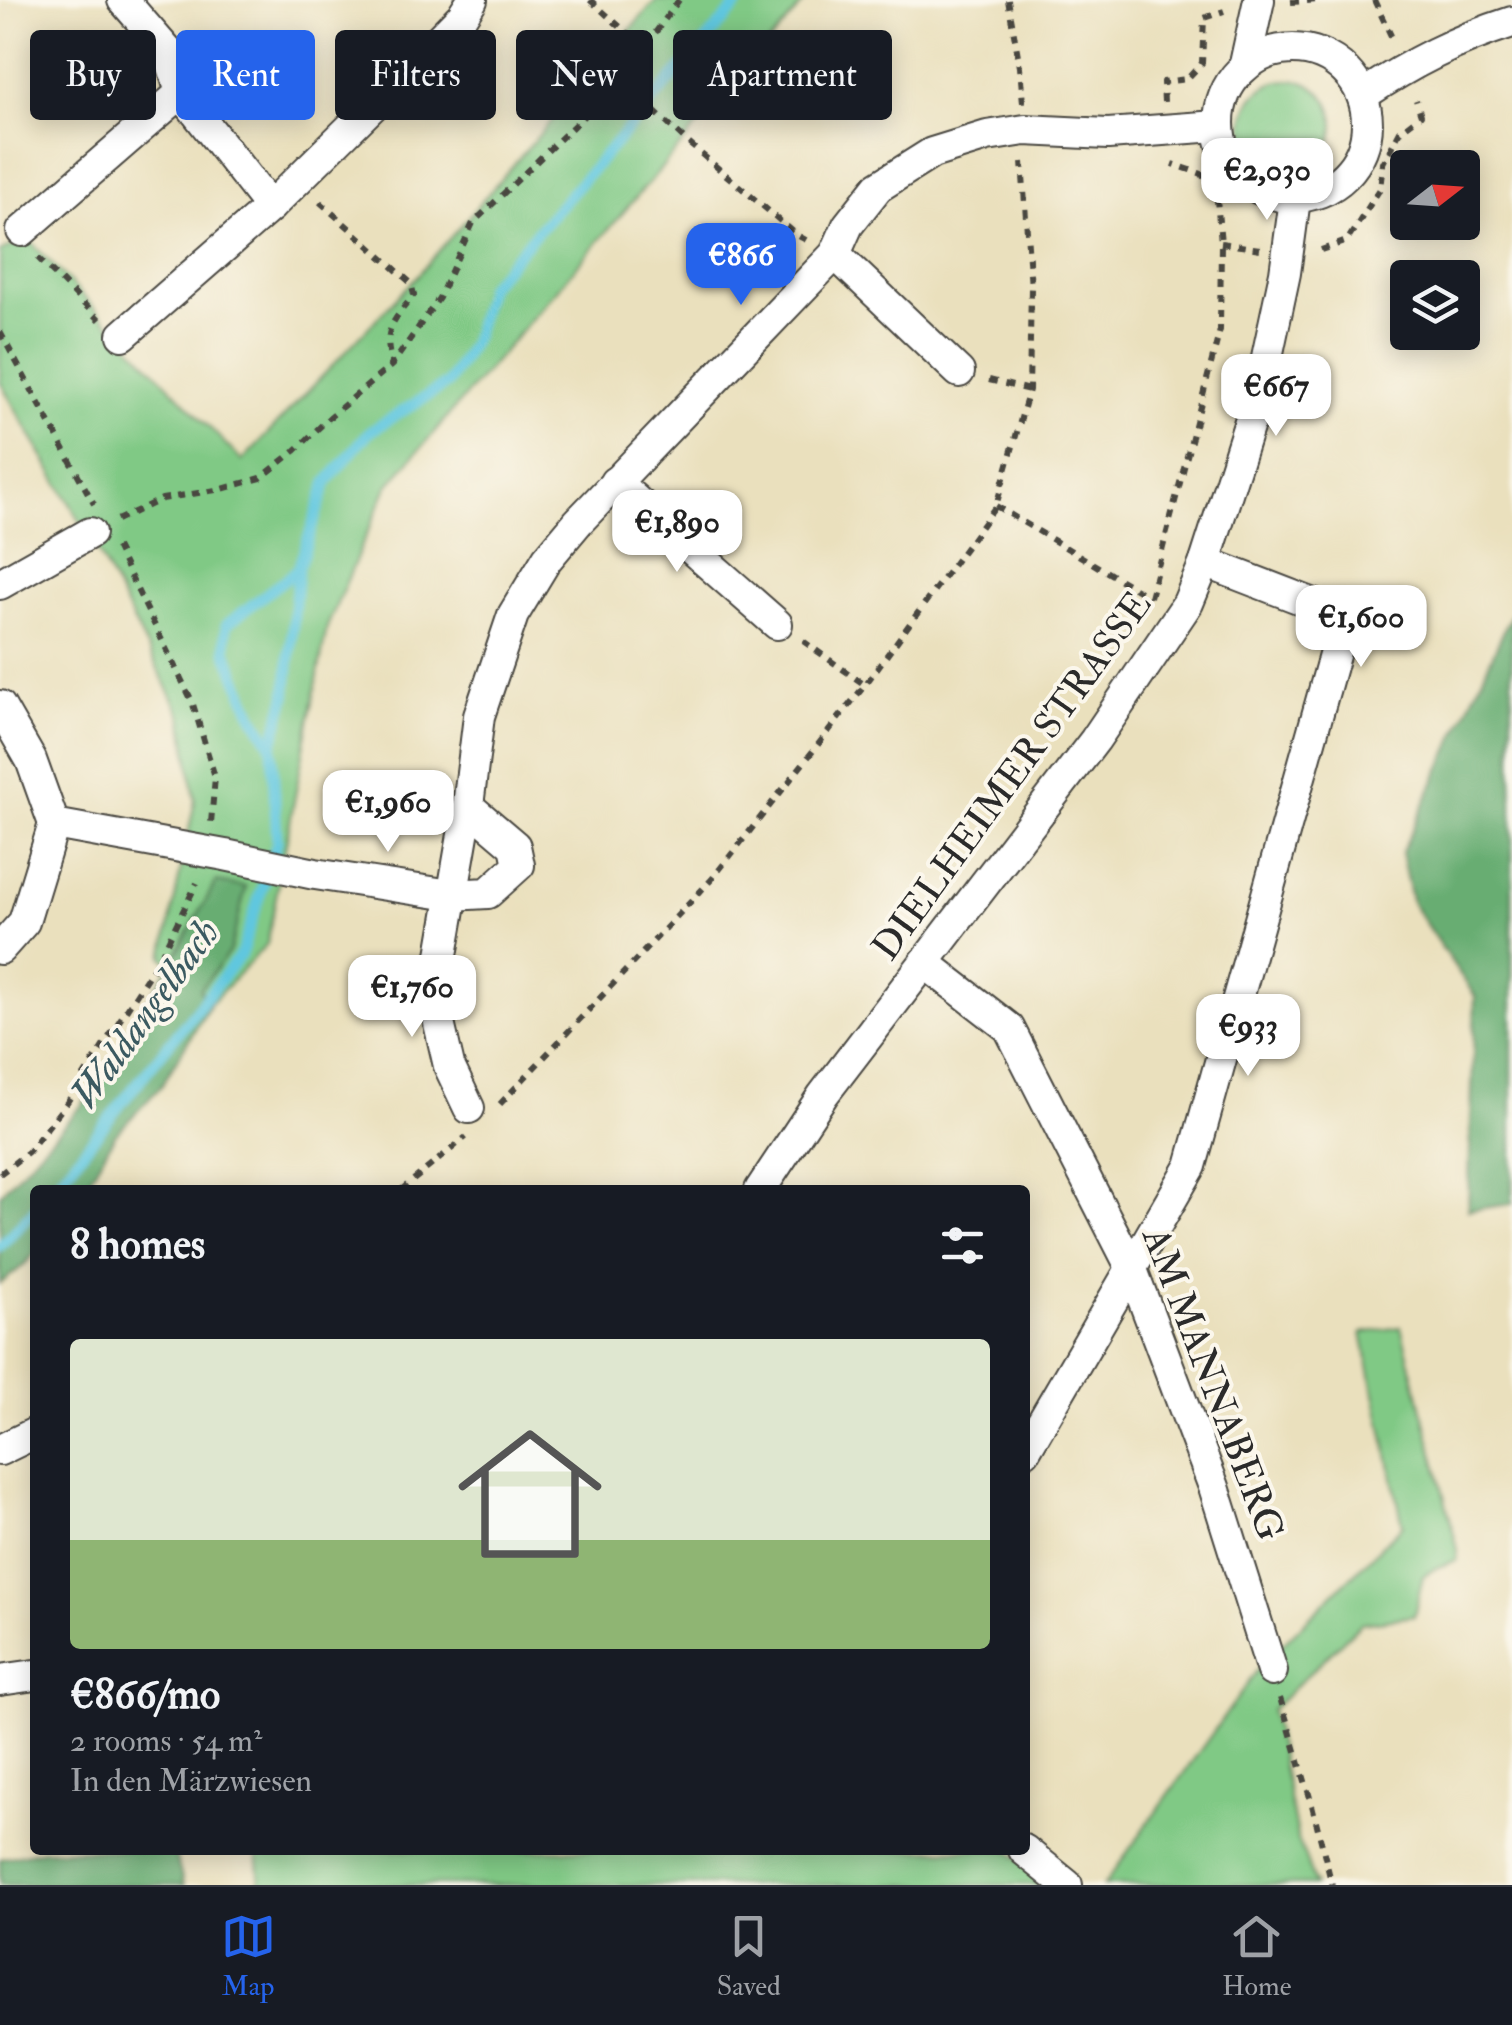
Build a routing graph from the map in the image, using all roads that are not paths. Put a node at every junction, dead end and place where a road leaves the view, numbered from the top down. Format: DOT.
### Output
graph roads {
  1 [pos="124,0"];
  2 [pos="472,0"];
  3 [pos="1259,2"];
  4 [pos="1512,22"];
  5 [pos="1298,47"];
  6 [pos="1245,64"];
  7 [pos="176,77"];
  8 [pos="1362,95"];
  9 [pos="176,97"];
  10 [pos="201,120"];
  11 [pos="1216,126"];
  12 [pos="1295,199"];
  13 [pos="270,207"];
  14 [pos="24,238"];
  15 [pos="835,254"];
  16 [pos="122,335"];
  17 [pos="958,372"];
  18 [pos="615,482"];
  19 [pos="101,527"];
  20 [pos="1205,562"];
  21 [pos="0,584"];
  22 [pos="778,624"];
  23 [pos="0,706"];
  24 [pos="468,806"];
  25 [pos="54,824"];
  26 [pos="451,896"];
  27 [pos="0,949"];
  28 [pos="925,964"];
  29 [pos="478,1117"];
  30 [pos="763,1185"];
  31 [pos="1132,1267"];
  32 [pos="30,1435"];
  33 [pos="1030,1442"];
  34 [pos="0,1450"];
  35 [pos="1272,1670"];
  36 [pos="30,1677"];
  37 [pos="0,1680"];
  38 [pos="1030,1855"];
  39 [pos="1067,1885"];
  1 -- 7 [label="street"];
  2 -- 13 [label="street"];
  3 -- 5 [label="street"];
  3 -- 6 [label="street"];
  4 -- 8 [label="street"];
  5 -- 6 [label="street"];
  5 -- 8 [label="street"];
  6 -- 11 [label="street"];
  8 -- 12 [label="street"];
  9 -- 14 [label="street"];
  10 -- 13 [label="street"];
  11 -- 12 [label="street"];
  11 -- 15 [label="street"];
  12 -- 20 [label="street, DIELHEIMER STRASSE"];
  13 -- 16 [label="street"];
  15 -- 17 [label="street"];
  15 -- 18 [label="street"];
  18 -- 22 [label="street"];
  18 -- 24 [label="street"];
  19 -- 21 [label="street"];
  20 -- 28 [label="street, DIELHEIMER STRASSE"];
  20 -- 31 [label="street"];
  23 -- 25 [label="street"];
  24 -- 26 [label="street"];
  24 -- 26 [label="street"];
  25 -- 26 [label="street"];
  25 -- 27 [label="street"];
  26 -- 29 [label="street"];
  28 -- 30 [label="street, DIELHEIMER STRASSE"];
  28 -- 31 [label="street, AM MANNABERG"];
  31 -- 33 [label="street"];
  31 -- 35 [label="street, AM MANNABERG"];
  32 -- 34 [label="street"];
  36 -- 37 [label="street"];
  38 -- 39 [label="street"];
}
